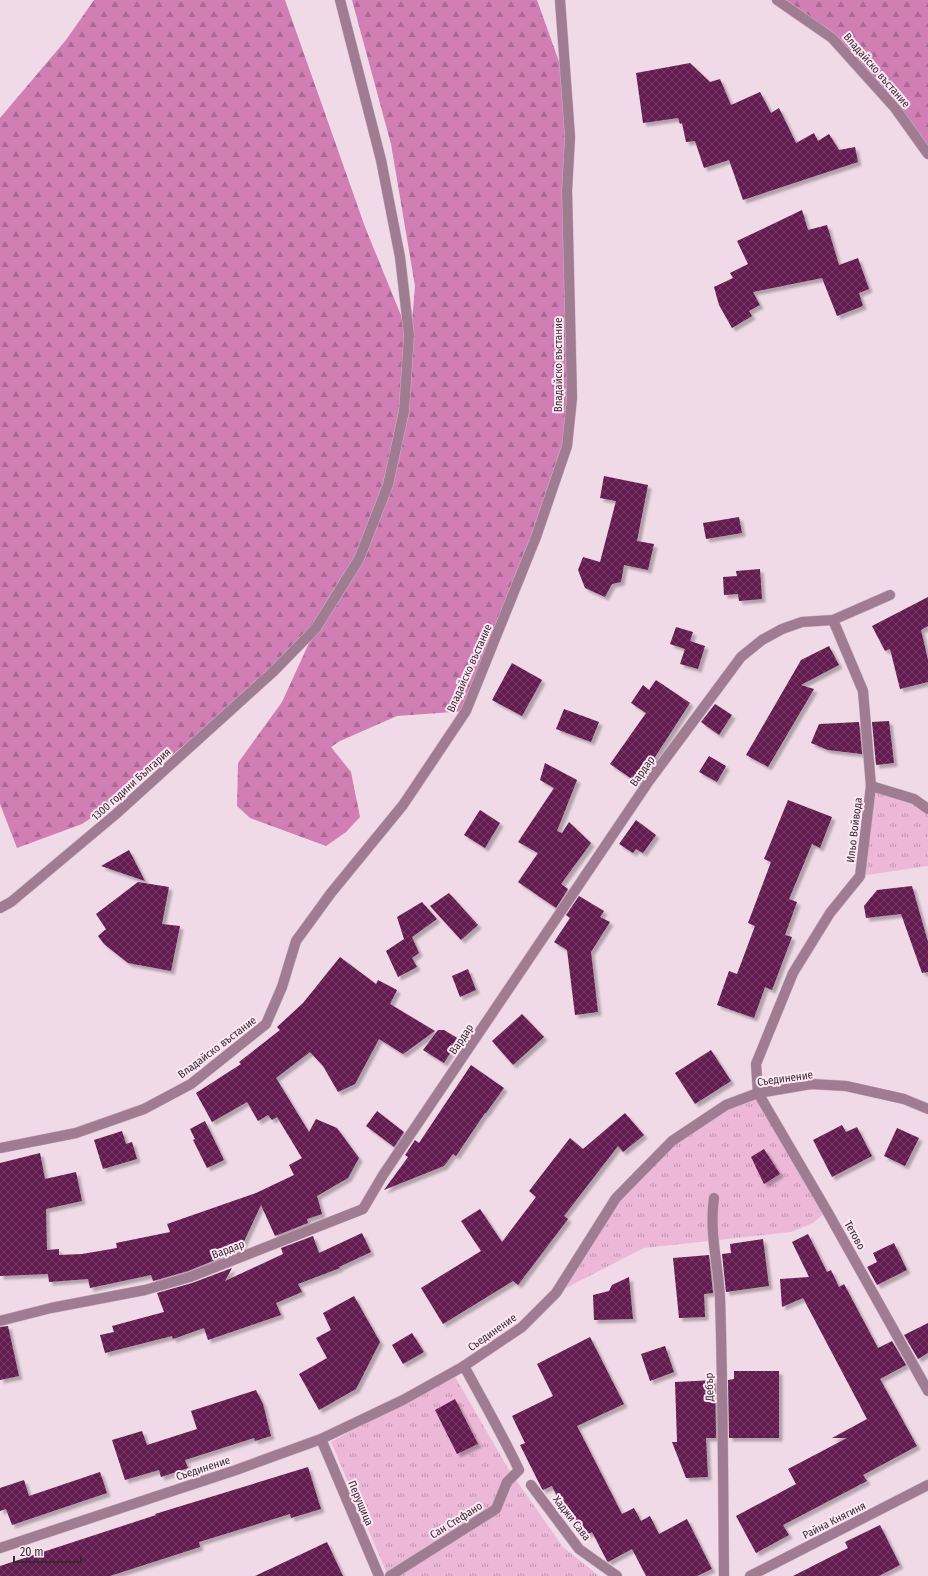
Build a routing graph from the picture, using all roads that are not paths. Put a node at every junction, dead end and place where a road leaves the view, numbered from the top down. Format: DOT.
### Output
graph roads {
  1 [pos="340,0"];
  2 [pos="560,0"];
  3 [pos="777,0"];
  4 [pos="928,154"];
  5 [pos="890,594"];
  6 [pos="833,620"];
  7 [pos="871,786"];
  8 [pos="928,809"];
  9 [pos="0,908"];
  10 [pos="758,1093"];
  11 [pos="928,1109"];
  12 [pos="0,1148"];
  13 [pos="714,1198"];
  14 [pos="0,1321"];
  15 [pos="464,1366"];
  16 [pos="928,1391"];
  17 [pos="321,1439"];
  18 [pos="531,1485"];
  19 [pos="928,1485"];
  20 [pos="0,1548"];
  21 [pos="379,1576"];
  22 [pos="390,1576"];
  23 [pos="617,1576"];
  24 [pos="724,1576"];
  25 [pos="750,1576"];
  1 -- 9 [label="street, 1300 години България"];
  2 -- 12 [label="street, Владайско въстание"];
  3 -- 4 [label="street, Владайско въстание"];
  5 -- 6 [label="street"];
  6 -- 7 [label="street, Ильо Войвода"];
  6 -- 14 [label="street, Вардар"];
  7 -- 8 [label="street"];
  7 -- 10 [label="street, Ильо Войвода"];
  10 -- 11 [label="street, Съединение"];
  10 -- 15 [label="street, Съединение"];
  10 -- 16 [label="street, Тетово"];
  13 -- 24 [label="street, Дебър"];
  15 -- 17 [label="street, Съединение"];
  15 -- 22 [label="street, Сан Стефано"];
  17 -- 20 [label="street, Съединение"];
  17 -- 21 [label="street, Перущица"];
  18 -- 23 [label="street, Хаджи Сава"];
  19 -- 25 [label="street, Райна Княгиня"];
}
